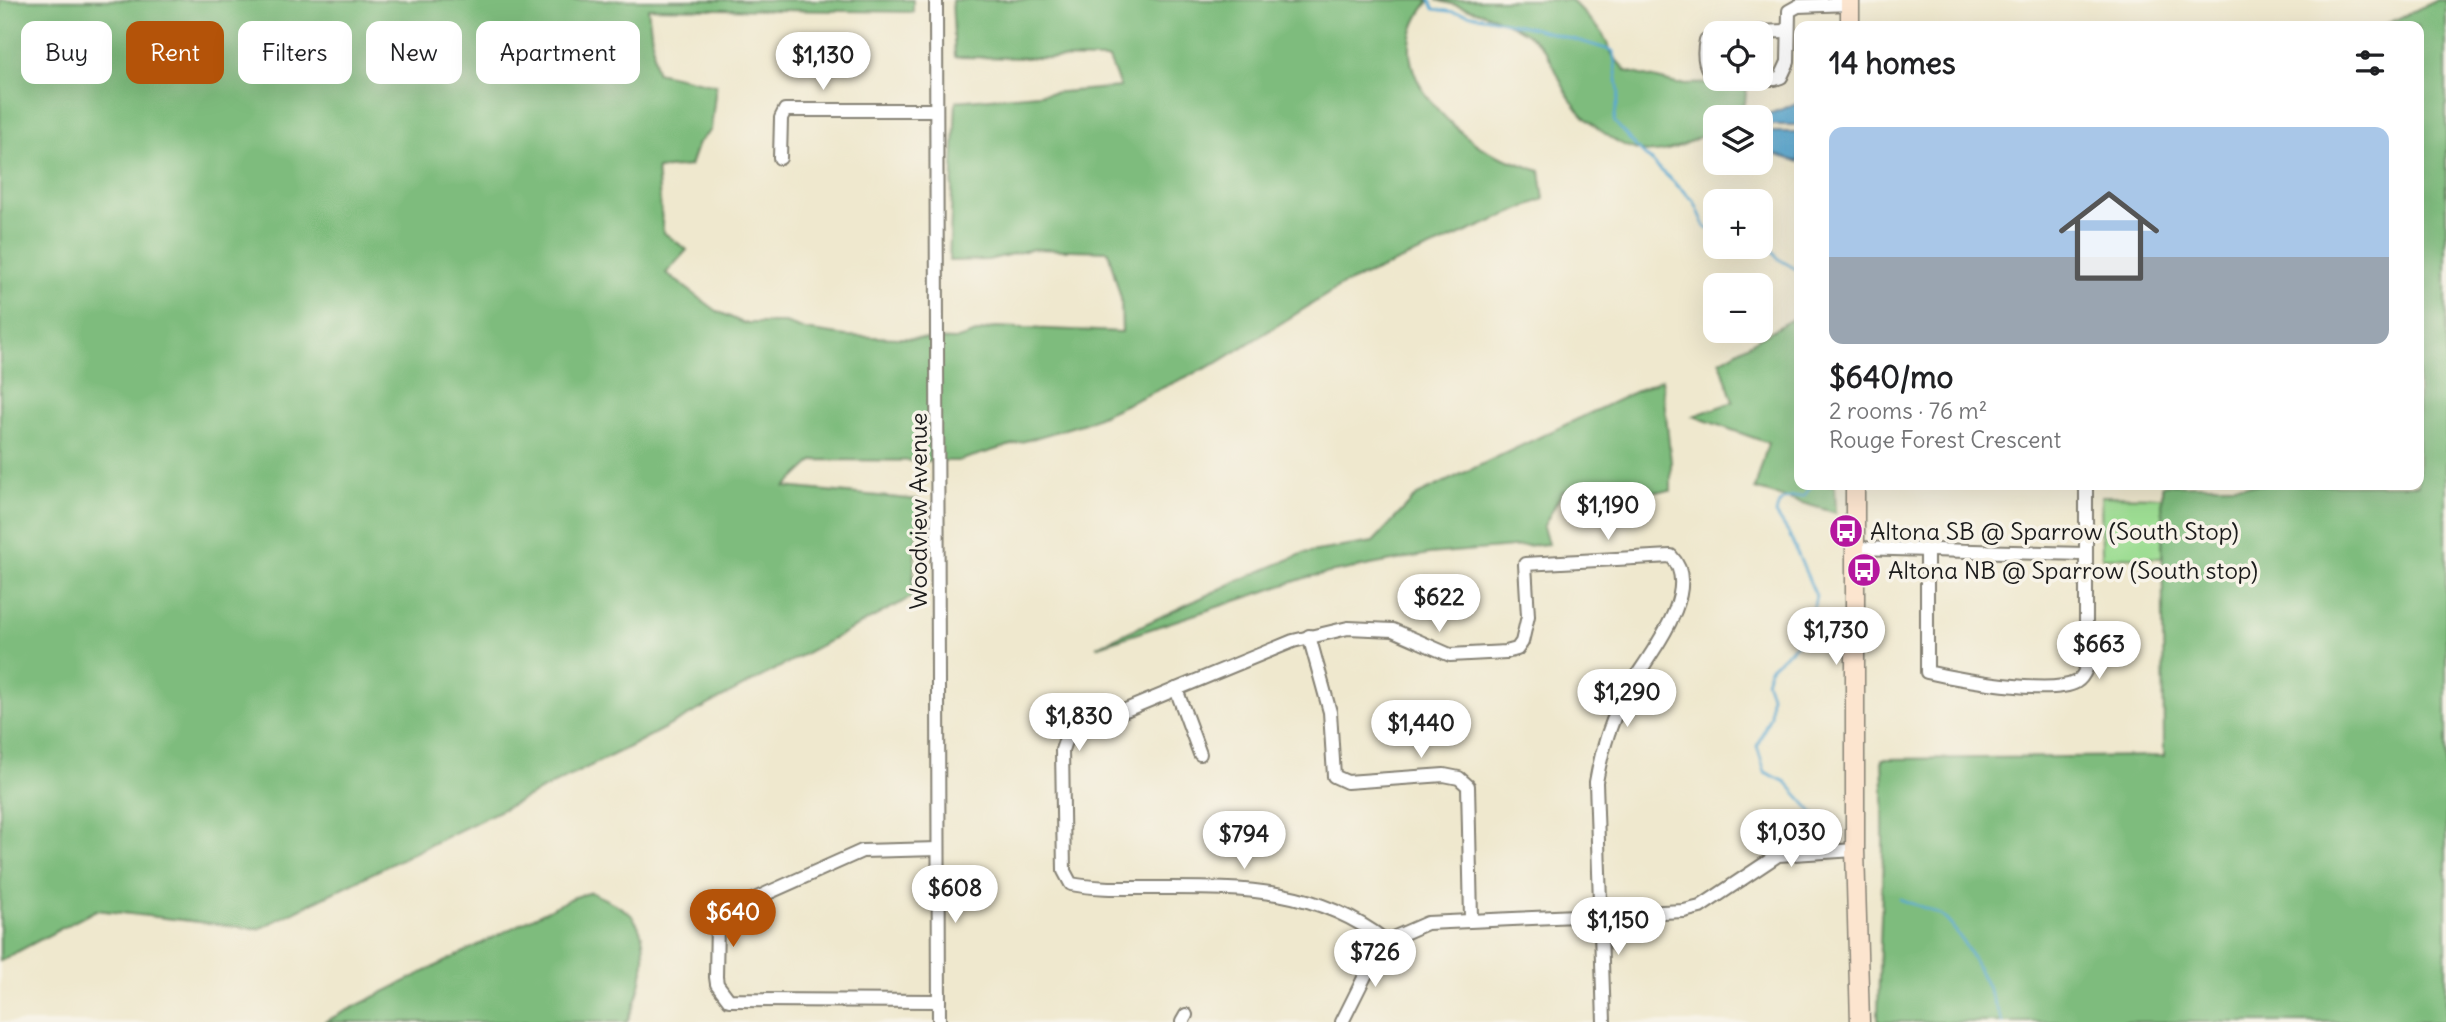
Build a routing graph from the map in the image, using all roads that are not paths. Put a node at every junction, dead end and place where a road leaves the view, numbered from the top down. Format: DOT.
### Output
graph roads {
  1 [pos="936,0"];
  2 [pos="1850,2"];
  3 [pos="1850,21"];
  4 [pos="1787,31"];
  5 [pos="1773,32"];
  6 [pos="1773,79"];
  7 [pos="935,110"];
  8 [pos="780,158"];
  9 [pos="1855,490"];
  10 [pos="2086,490"];
  11 [pos="1856,548"];
  12 [pos="1927,550"];
  13 [pos="2085,554"];
  14 [pos="1309,636"];
  15 [pos="1176,689"];
  16 [pos="1200,754"];
  17 [pos="938,849"];
  18 [pos="1855,850"];
  19 [pos="1600,915"];
  20 [pos="1471,918"];
  21 [pos="1386,941"];
  22 [pos="939,1001"];
  23 [pos="939,1022"];
  24 [pos="1342,1022"];
  25 [pos="1604,1022"];
  26 [pos="1860,1022"];
  1 -- 7 [label="street, Woodview Avenue"];
  2 -- 3 [label="main road"];
  2 -- 4 [label="street"];
  4 -- 5 [label="street"];
  4 -- 6 [label="street"];
  7 -- 8 [label="street"];
  7 -- 17 [label="street, Woodview Avenue"];
  9 -- 11 [label="main road"];
  10 -- 13 [label="street"];
  11 -- 12 [label="street"];
  11 -- 18 [label="main road"];
  12 -- 13 [label="street"];
  12 -- 13 [label="street"];
  14 -- 15 [label="street"];
  14 -- 19 [label="street"];
  14 -- 20 [label="street"];
  15 -- 16 [label="street"];
  15 -- 21 [label="street"];
  17 -- 22 [label="street, Woodview Avenue"];
  17 -- 22 [label="street"];
  18 -- 19 [label="street"];
  18 -- 26 [label="main road"];
  19 -- 20 [label="street"];
  19 -- 25 [label="street"];
  20 -- 21 [label="street"];
  21 -- 24 [label="street"];
  22 -- 23 [label="street, Woodview Avenue"];
}
